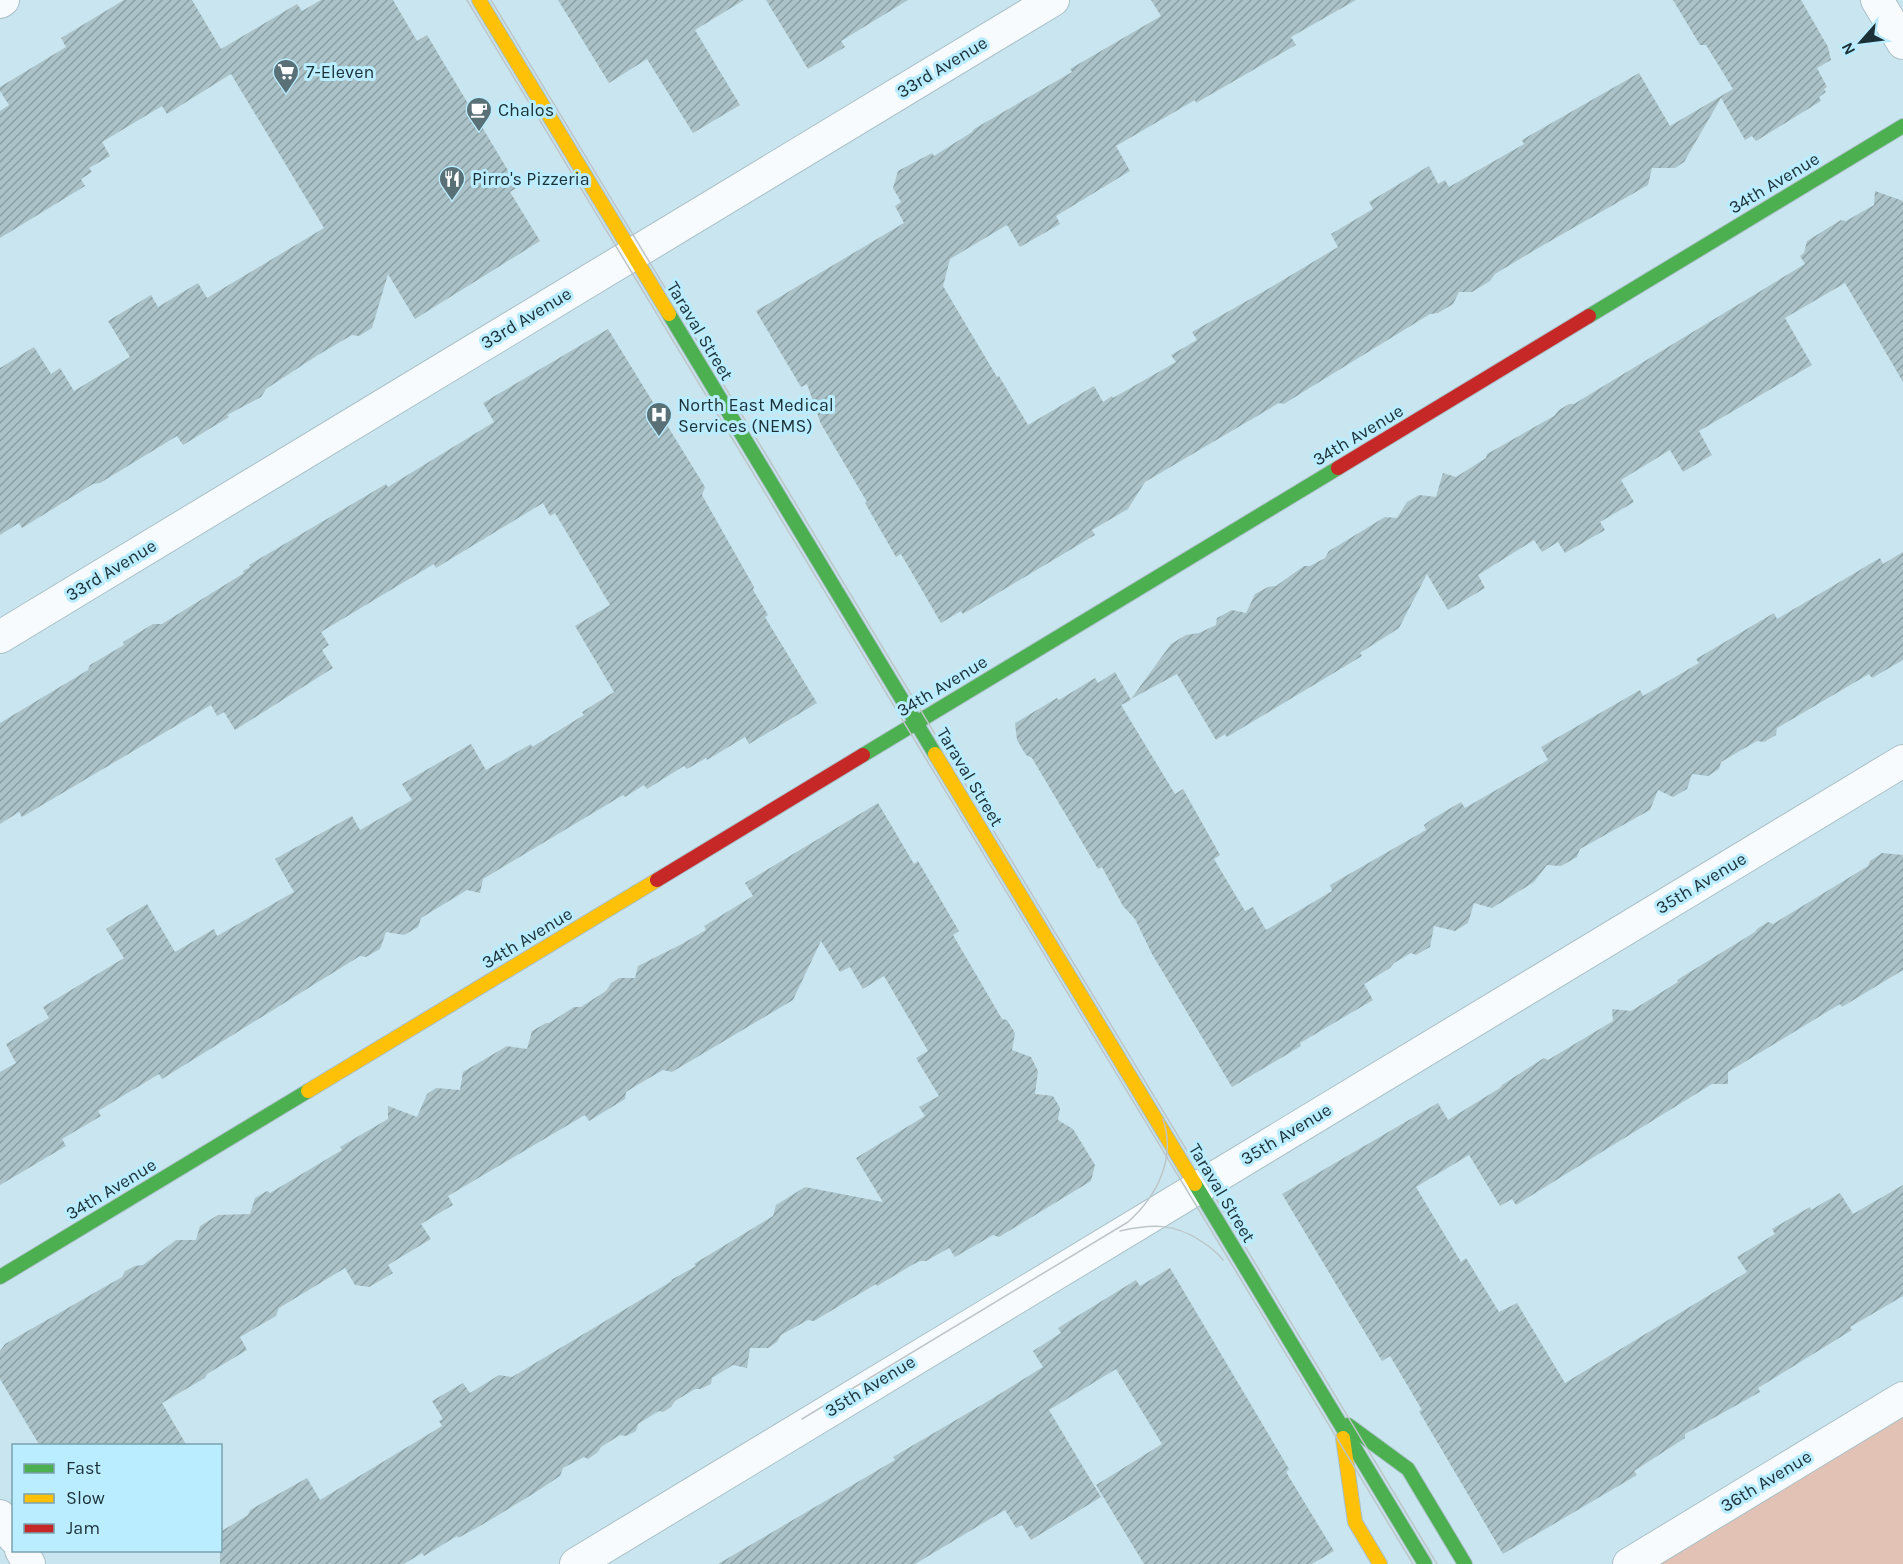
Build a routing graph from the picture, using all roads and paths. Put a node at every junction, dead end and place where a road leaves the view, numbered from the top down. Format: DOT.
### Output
graph roads {
  1 [pos="479,0"];
  2 [pos="1053,0"];
  3 [pos="1877,0"];
  4 [pos="1903,43"];
  5 [pos="1903,126"];
  6 [pos="633,254"];
  7 [pos="0,637"];
  8 [pos="917,723"];
  9 [pos="1903,761"];
  10 [pos="1198,1188"];
  11 [pos="0,1277"];
  12 [pos="1903,1398"];
  13 [pos="1339,1419"];
  14 [pos="0,1516"];
  15 [pos="12,1535"];
  16 [pos="576,1564"];
  17 [pos="1380,1564"];
  18 [pos="1425,1564"];
  19 [pos="1465,1564"];
  20 [pos="1629,1564"];
  1 -- 6 [label="street, Taraval Street"];
  2 -- 6 [label="street, 33rd Avenue"];
  3 -- 4 [label="street"];
  5 -- 8 [label="street, 34th Avenue"];
  6 -- 7 [label="street, 33rd Avenue"];
  6 -- 8 [label="street, Taraval Street"];
  8 -- 10 [label="street, Taraval Street"];
  8 -- 11 [label="street, 34th Avenue"];
  9 -- 10 [label="street, 35th Avenue"];
  10 -- 13 [label="street, Taraval Street"];
  10 -- 16 [label="street, 35th Avenue"];
  12 -- 20 [label="street, 36th Avenue"];
  13 -- 17 [label="street, Taraval Street"];
  13 -- 18 [label="street, Taraval Street"];
  13 -- 19 [label="street, Taraval Street"];
  14 -- 15 [label="street"];
}
